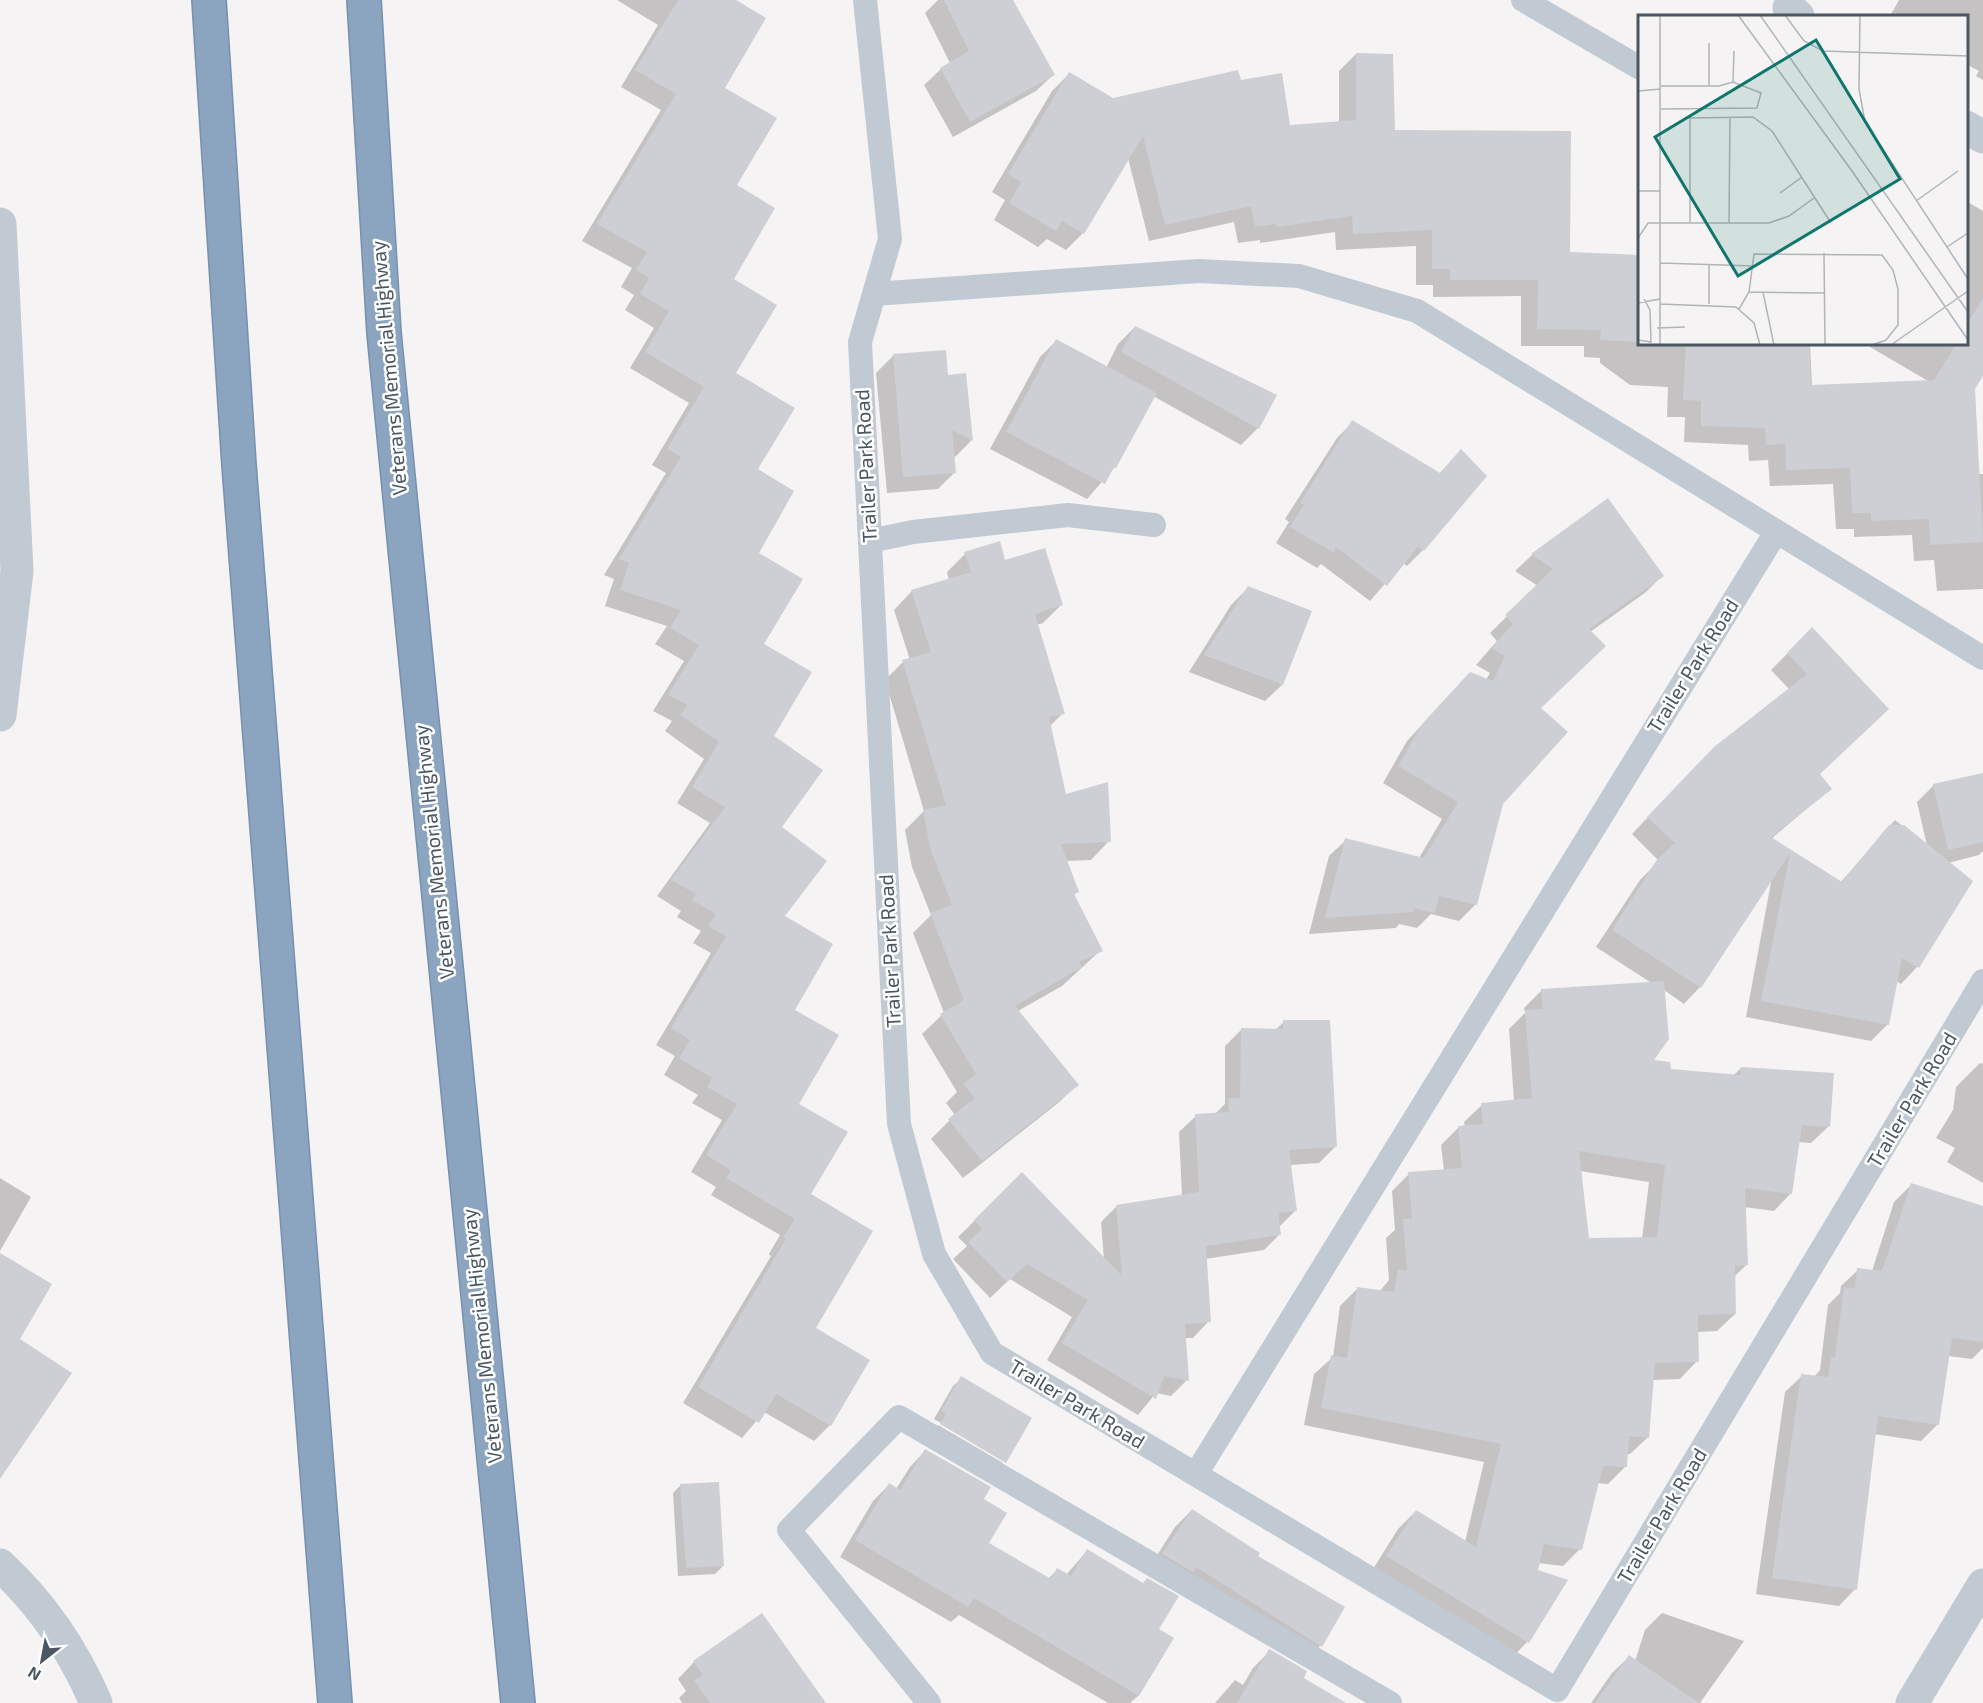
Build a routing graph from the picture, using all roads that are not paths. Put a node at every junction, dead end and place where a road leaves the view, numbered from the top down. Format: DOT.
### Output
graph roads {
  1 [pos="209,0"];
  2 [pos="364,0"];
  3 [pos="865,0"];
  4 [pos="1523,0"];
  5 [pos="1638,67"];
  6 [pos="1968,128"];
  7 [pos="1983,137"];
  8 [pos="0,224"];
  9 [pos="873,294"];
  10 [pos="1154,525"];
  11 [pos="1776,532"];
  12 [pos="870,541"];
  13 [pos="1983,658"];
  14 [pos="0,715"];
  15 [pos="1983,981"];
  16 [pos="1196,1474"];
  17 [pos="0,1564"];
  18 [pos="1983,1586"];
  19 [pos="92,1693"];
  20 [pos="335,1703"];
  21 [pos="518,1703"];
  22 [pos="929,1703"];
  23 [pos="1390,1703"];
  24 [pos="1912,1703"];
  1 -- 20 [label="highway"];
  2 -- 21 [label="highway, Veterans Memorial Highway"];
  3 -- 9 [label="lane, Trailer Park Road"];
  4 -- 5 [label="lane"];
  6 -- 7 [label="street"];
  8 -- 14 [label="street"];
  9 -- 11 [label="lane"];
  9 -- 12 [label="lane, Trailer Park Road"];
  10 -- 12 [label="lane"];
  11 -- 13 [label="lane"];
  11 -- 16 [label="lane, Trailer Park Road"];
  12 -- 16 [label="lane, Trailer Park Road"];
  15 -- 16 [label="lane, Trailer Park Road"];
  17 -- 19 [label="street"];
  18 -- 24 [label="street"];
  22 -- 23 [label="lane"];
}
